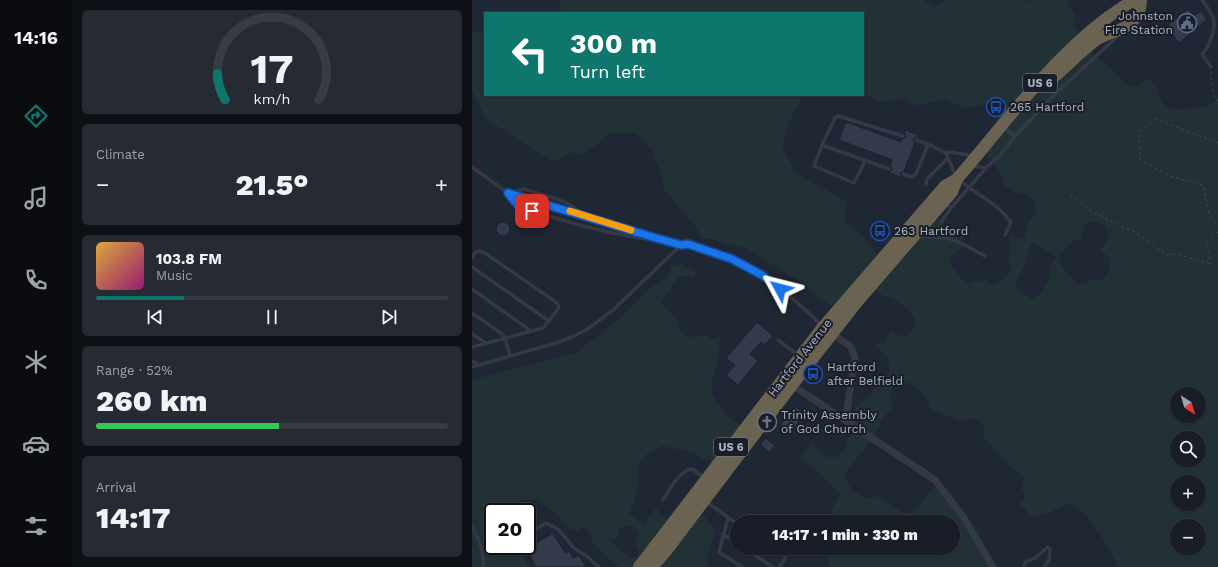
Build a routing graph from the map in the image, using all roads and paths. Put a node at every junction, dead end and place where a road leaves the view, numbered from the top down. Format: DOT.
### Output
graph roads {
  1 [pos="1134,0"];
  2 [pos="1142,0"];
  3 [pos="1202,0"];
  4 [pos="1128,26"];
  5 [pos="1211,67"];
  6 [pos="1218,101"];
  7 [pos="1018,108"];
  8 [pos="1002,126"];
  9 [pos="903,136"];
  10 [pos="1015,136"];
  11 [pos="916,140"];
  12 [pos="1218,143"];
  13 [pos="928,144"];
  14 [pos="822,146"];
  15 [pos="946,153"];
  16 [pos="948,158"];
  17 [pos="864,161"];
  18 [pos="973,161"];
  19 [pos="472,167"];
  20 [pos="986,168"];
  21 [pos="889,169"];
  22 [pos="903,174"];
  23 [pos="957,179"];
  24 [pos="926,184"];
  25 [pos="970,187"];
  26 [pos="508,193"];
  27 [pos="1070,195"];
  28 [pos="947,205"];
  29 [pos="587,216"];
  30 [pos="941,222"];
  31 [pos="1218,225"];
  32 [pos="1218,232"];
  33 [pos="916,235"];
  34 [pos="1005,236"];
  35 [pos="656,238"];
  36 [pos="681,245"];
  37 [pos="985,256"];
  38 [pos="472,258"];
  39 [pos="1211,264"];
  40 [pos="472,268"];
  41 [pos="1218,268"];
  42 [pos="472,289"];
  43 [pos="472,313"];
  44 [pos="549,321"];
  45 [pos="531,331"];
  46 [pos="828,331"];
  47 [pos="472,334"];
  48 [pos="505,338"];
  49 [pos="778,340"];
  50 [pos="486,343"];
  51 [pos="472,347"];
  52 [pos="510,356"];
  53 [pos="800,357"];
  54 [pos="472,361"];
  55 [pos="479,365"];
  56 [pos="472,367"];
  57 [pos="792,385"];
  58 [pos="852,424"];
  59 [pos="707,479"];
  60 [pos="663,500"];
  61 [pos="704,500"];
  62 [pos="728,518"];
  63 [pos="472,527"];
  64 [pos="536,529"];
  65 [pos="723,534"];
  66 [pos="730,539"];
  67 [pos="755,555"];
  68 [pos="783,555"];
  69 [pos="483,567"];
  70 [pos="599,567"];
  71 [pos="639,567"];
  72 [pos="652,567"];
  73 [pos="742,567"];
  74 [pos="773,567"];
  75 [pos="780,567"];
  76 [pos="993,567"];
  77 [pos="1024,567"];
  78 [pos="1044,567"];
  1 -- 7 [label="highway, Hartford Avenue / US 6"];
  2 -- 4 [label="highway"];
  3 -- 5 [label="lane"];
  4 -- 7 [label="highway"];
  4 -- 10 [label="lane"];
  5 -- 6 [label="path"];
  7 -- 8 [label="highway, Hartford Avenue / US 6"];
  8 -- 10 [label="lane"];
  8 -- 18 [label="highway, Hartford Avenue / US 6"];
  9 -- 14 [label="lane"];
  10 -- 20 [label="lane"];
  11 -- 13 [label="lane"];
  12 -- 31 [label="path"];
  13 -- 15 [label="lane"];
  13 -- 22 [label="lane"];
  14 -- 17 [label="lane"];
  14 -- 17 [label="lane"];
  15 -- 16 [label="lane"];
  15 -- 18 [label="lane"];
  16 -- 23 [label="lane"];
  16 -- 24 [label="lane"];
  17 -- 21 [label="lane"];
  18 -- 20 [label="lane"];
  18 -- 23 [label="highway, Hartford Avenue / US 6"];
  19 -- 26 [label="lane"];
  20 -- 25 [label="lane"];
  23 -- 25 [label="lane"];
  23 -- 28 [label="highway, Hartford Avenue / US 6"];
  23 -- 46 [label="highway, Hartford Avenue / US 6"];
  25 -- 28 [label="lane"];
  25 -- 34 [label="lane"];
  26 -- 29 [label="lane"];
  26 -- 29 [label="lane"];
  26 -- 35 [label="lane"];
  27 -- 39 [label="path"];
  28 -- 30 [label="lane"];
  28 -- 33 [label="highway, Hartford Avenue / US 6"];
  29 -- 35 [label="lane"];
  32 -- 39 [label="path"];
  33 -- 37 [label="lane"];
  33 -- 46 [label="highway, Hartford Avenue / US 6"];
  35 -- 36 [label="lane"];
  36 -- 46 [label="lane"];
  36 -- 52 [label="lane"];
  38 -- 44 [label="lane"];
  39 -- 41 [label="path"];
  40 -- 44 [label="lane"];
  42 -- 45 [label="lane"];
  43 -- 48 [label="lane"];
  44 -- 45 [label="lane"];
  45 -- 48 [label="lane"];
  46 -- 53 [label="highway, Hartford Avenue / US 6"];
  46 -- 57 [label="highway, Hartford Avenue / US 6"];
  46 -- 58 [label="street"];
  47 -- 50 [label="lane"];
  48 -- 50 [label="lane"];
  48 -- 52 [label="lane"];
  49 -- 53 [label="lane"];
  50 -- 51 [label="lane"];
  52 -- 55 [label="lane"];
  53 -- 59 [label="highway, Hartford Avenue / US 6"];
  54 -- 55 [label="lane"];
  55 -- 56 [label="lane"];
  57 -- 58 [label="street"];
  57 -- 61 [label="highway, Hartford Avenue / US 6"];
  58 -- 76 [label="street"];
  59 -- 60 [label="lane"];
  59 -- 71 [label="highway, Hartford Avenue / US 6"];
  61 -- 62 [label="lane"];
  61 -- 72 [label="highway, Hartford Avenue / US 6"];
  62 -- 65 [label="lane"];
  63 -- 69 [label="lane"];
  64 -- 70 [label="lane"];
  65 -- 66 [label="lane"];
  65 -- 73 [label="lane"];
  67 -- 74 [label="lane"];
  68 -- 75 [label="lane"];
  77 -- 78 [label="lane"];
}
